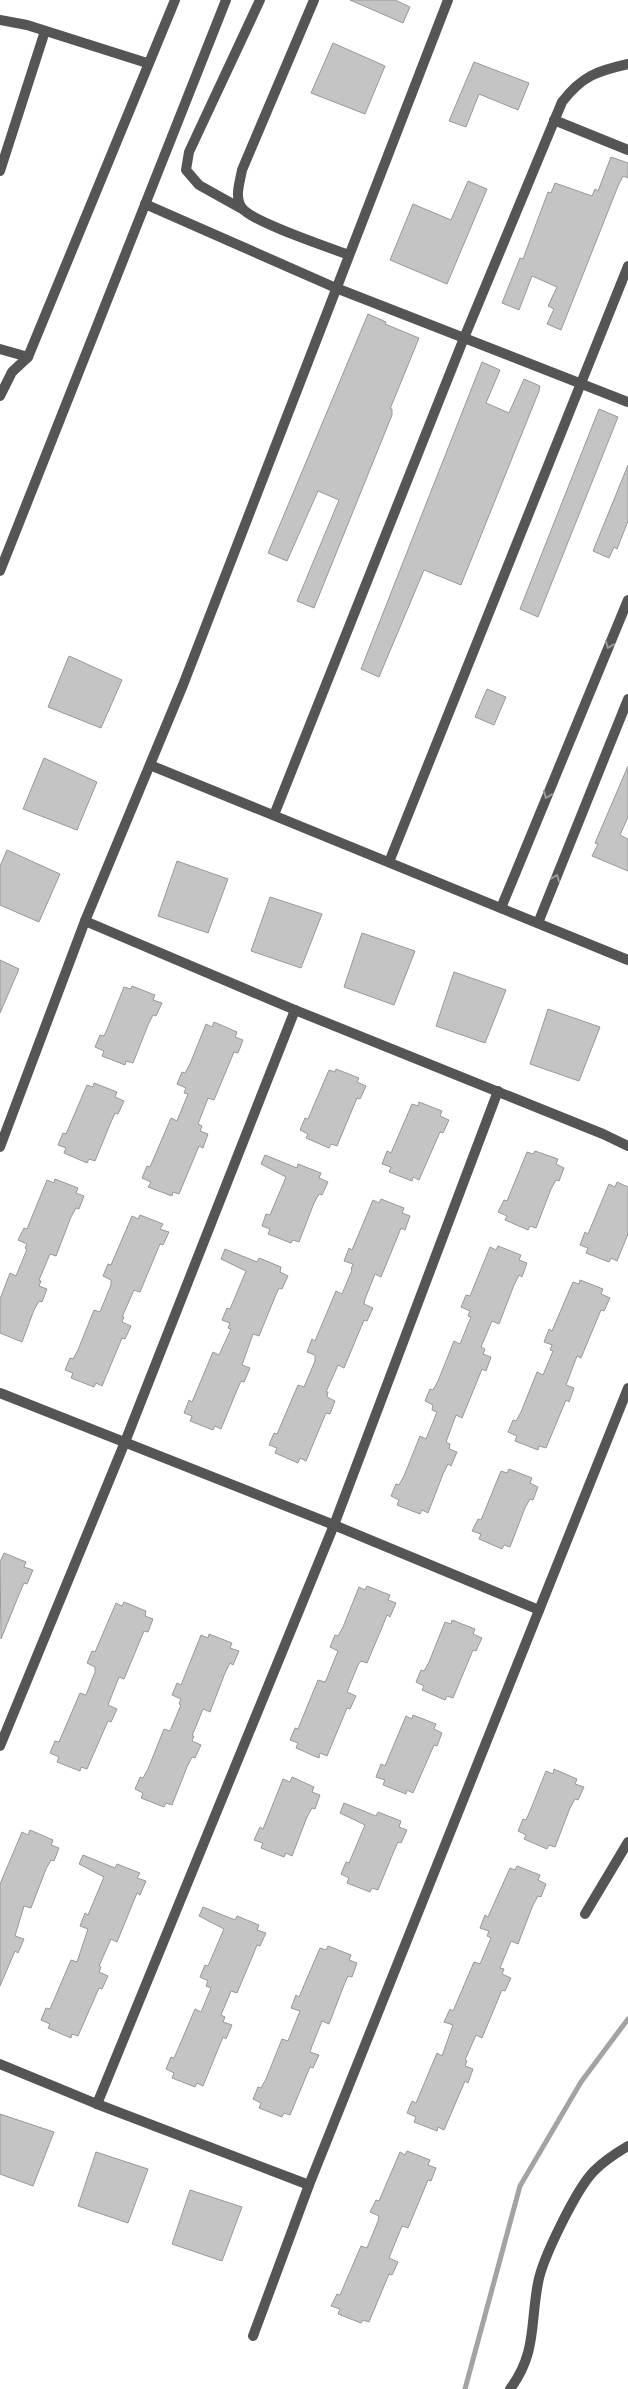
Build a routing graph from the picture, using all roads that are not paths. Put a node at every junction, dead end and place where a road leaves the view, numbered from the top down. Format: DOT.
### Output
graph roads {
  1 [pos="174,0"];
  2 [pos="226,0"];
  3 [pos="260,0"];
  4 [pos="314,0"];
  5 [pos="448,0"];
  6 [pos="0,20"];
  7 [pos="45,31"];
  8 [pos="147,63"];
  9 [pos="628,64"];
  10 [pos="554,120"];
  11 [pos="628,150"];
  12 [pos="0,171"];
  13 [pos="145,204"];
  14 [pos="242,209"];
  15 [pos="349,255"];
  16 [pos="628,266"];
  17 [pos="336,288"];
  18 [pos="464,338"];
  19 [pos="0,349"];
  20 [pos="28,357"];
  21 [pos="581,383"];
  22 [pos="0,396"];
  23 [pos="628,402"];
  24 [pos="0,570"];
  25 [pos="628,600"];
  26 [pos="628,699"];
  27 [pos="150,765"];
  28 [pos="274,815"];
  29 [pos="389,862"];
  30 [pos="501,908"];
  31 [pos="85,921"];
  32 [pos="538,923"];
  33 [pos="628,960"];
  34 [pos="295,1010"];
  35 [pos="498,1091"];
  36 [pos="628,1146"];
  37 [pos="0,1147"];
  38 [pos="628,1388"];
  39 [pos="0,1393"];
  40 [pos="125,1442"];
  41 [pos="334,1525"];
  42 [pos="539,1610"];
  43 [pos="0,1746"];
  44 [pos="628,1842"];
  45 [pos="585,1914"];
  46 [pos="0,2064"];
  47 [pos="97,2104"];
  48 [pos="628,2146"];
  49 [pos="309,2184"];
  50 [pos="253,2336"];
  51 [pos="510,2389"];
  1 -- 8 [label="street"];
  2 -- 13 [label="street"];
  3 -- 14 [label="street"];
  4 -- 14 [label="street"];
  5 -- 15 [label="street"];
  6 -- 7 [label="street"];
  7 -- 8 [label="street"];
  7 -- 12 [label="street"];
  8 -- 20 [label="street"];
  9 -- 10 [label="street"];
  10 -- 11 [label="street"];
  10 -- 18 [label="street"];
  13 -- 17 [label="street"];
  13 -- 24 [label="street"];
  14 -- 15 [label="street"];
  15 -- 17 [label="street"];
  16 -- 21 [label="street"];
  17 -- 18 [label="street"];
  17 -- 27 [label="street"];
  18 -- 21 [label="street"];
  18 -- 28 [label="street"];
  19 -- 20 [label="street"];
  20 -- 22 [label="street"];
  21 -- 23 [label="street"];
  21 -- 29 [label="street"];
  25 -- 30 [label="street, one-way"];
  32 -- 26 [label="street, one-way"];
  27 -- 28 [label="street"];
  27 -- 31 [label="street"];
  28 -- 29 [label="street"];
  29 -- 30 [label="street"];
  30 -- 32 [label="street"];
  31 -- 34 [label="street"];
  31 -- 37 [label="street"];
  32 -- 33 [label="street"];
  34 -- 35 [label="street"];
  34 -- 40 [label="street"];
  35 -- 36 [label="street"];
  35 -- 41 [label="street"];
  38 -- 42 [label="street"];
  39 -- 40 [label="street"];
  40 -- 41 [label="street"];
  40 -- 43 [label="street"];
  41 -- 42 [label="street"];
  41 -- 47 [label="street"];
  42 -- 49 [label="street"];
  44 -- 45 [label="street"];
  46 -- 47 [label="street"];
  47 -- 49 [label="street"];
  48 -- 51 [label="street"];
  49 -- 50 [label="street"];
}
